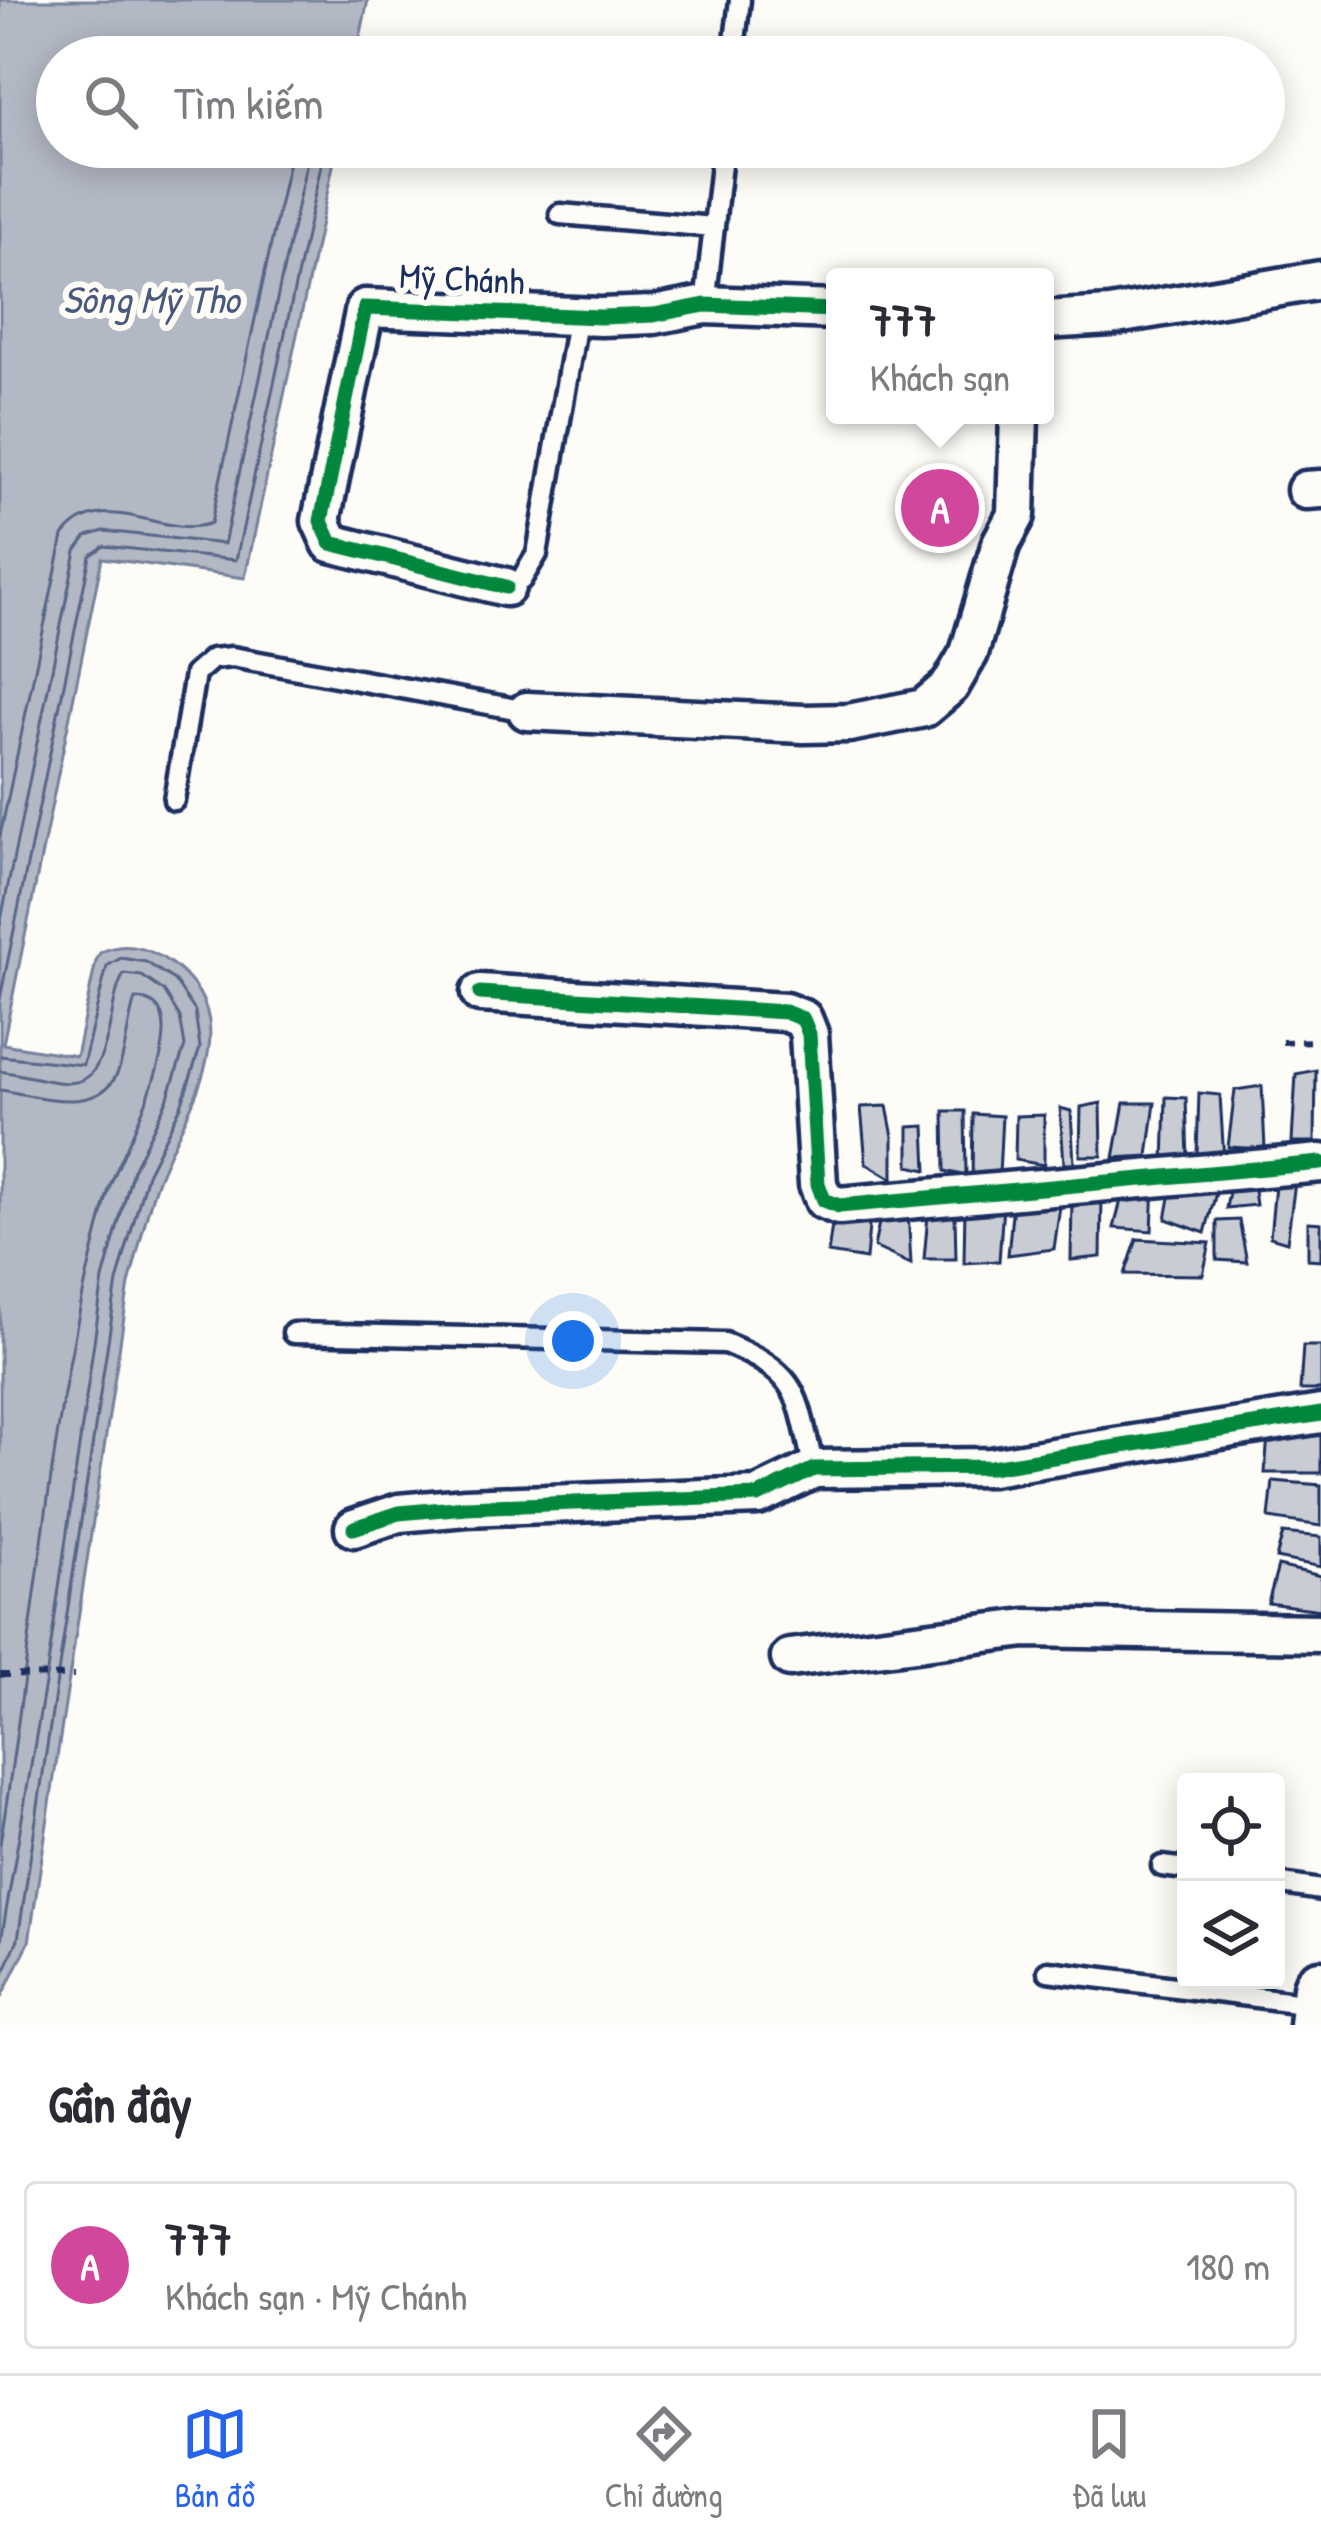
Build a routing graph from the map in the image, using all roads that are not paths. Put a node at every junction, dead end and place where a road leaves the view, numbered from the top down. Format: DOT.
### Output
graph roads {
  1 [pos="740,0"];
  2 [pos="736,36"];
  3 [pos="721,168"];
  4 [pos="560,214"];
  5 [pos="714,227"];
  6 [pos="1321,280"];
  7 [pos="704,304"];
  8 [pos="826,310"];
  9 [pos="578,315"];
  10 [pos="1054,319"];
  11 [pos="1019,424"];
  12 [pos="506,587"];
  13 [pos="527,711"];
  14 [pos="174,800"];
  15 [pos="480,993"];
  16 [pos="1321,1163"];
  17 [pos="293,1333"];
  18 [pos="1321,1414"];
  19 [pos="814,1469"];
  20 [pos="354,1528"];
  21 [pos="1321,1633"];
  22 [pos="790,1658"];
  23 [pos="1162,1866"];
  24 [pos="1177,1868"];
  25 [pos="1285,1884"];
  26 [pos="1321,1890"];
  27 [pos="1048,1971"];
  28 [pos="1319,2006"];
  1 -- 2 [label="lane"];
  3 -- 5 [label="lane"];
  4 -- 5 [label="lane"];
  5 -- 7 [label="lane"];
  6 -- 10 [label="street"];
  7 -- 8 [label="street, Mỹ Chánh"];
  7 -- 9 [label="street, Mỹ Chánh"];
  9 -- 12 [label="lane"];
  9 -- 12 [label="street, Mỹ Chánh"];
  11 -- 13 [label="street"];
  13 -- 14 [label="lane"];
  15 -- 16 [label="street"];
  17 -- 19 [label="lane"];
  18 -- 19 [label="street"];
  19 -- 20 [label="street"];
  21 -- 22 [label="street"];
  23 -- 24 [label="lane"];
  25 -- 26 [label="lane"];
  27 -- 28 [label="lane"];
}
